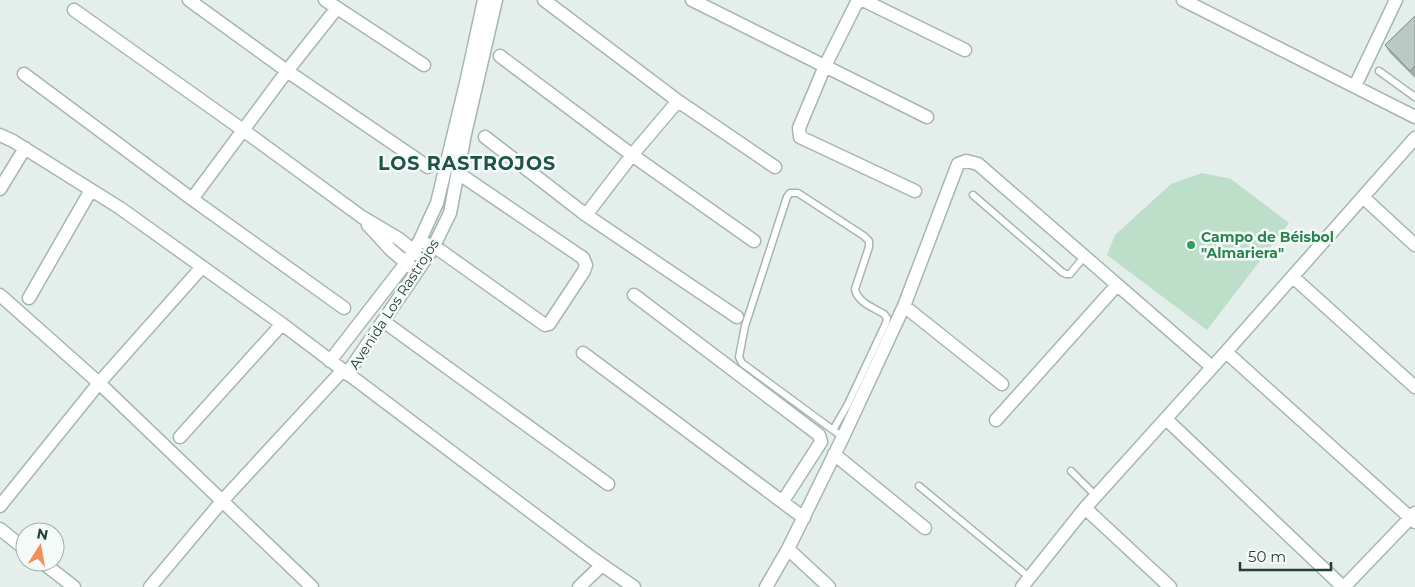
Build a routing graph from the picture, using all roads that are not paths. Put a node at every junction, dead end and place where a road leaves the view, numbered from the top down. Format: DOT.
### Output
graph roads {
  1 [pos="189,0"];
  2 [pos="325,0"];
  3 [pos="484,0"];
  4 [pos="496,0"];
  5 [pos="544,0"];
  6 [pos="692,0"];
  7 [pos="858,0"];
  8 [pos="863,0"];
  9 [pos="1183,0"];
  10 [pos="1396,0"];
  11 [pos="337,8"];
  12 [pos="74,10"];
  13 [pos="964,50"];
  14 [pos="500,56"];
  15 [pos="424,65"];
  16 [pos="825,66"];
  17 [pos="287,71"];
  18 [pos="1378,71"];
  19 [pos="24,74"];
  20 [pos="1355,86"];
  21 [pos="1415,97"];
  22 [pos="678,101"];
  23 [pos="927,117"];
  24 [pos="1415,117"];
  25 [pos="243,130"];
  26 [pos="0,134"];
  27 [pos="485,137"];
  28 [pos="1415,138"];
  29 [pos="25,148"];
  30 [pos="632,155"];
  31 [pos="428,167"];
  32 [pos="775,167"];
  33 [pos="458,173"];
  34 [pos="0,189"];
  35 [pos="91,190"];
  36 [pos="916,192"];
  37 [pos="972,195"];
  38 [pos="1364,198"];
  39 [pos="192,199"];
  40 [pos="586,215"];
  41 [pos="362,218"];
  42 [pos="420,240"];
  43 [pos="754,242"];
  44 [pos="1415,244"];
  45 [pos="433,248"];
  46 [pos="413,252"];
  47 [pos="1084,257"];
  48 [pos="425,260"];
  49 [pos="406,263"];
  50 [pos="202,267"];
  51 [pos="417,272"];
  52 [pos="1293,277"];
  53 [pos="1117,285"];
  54 [pos="0,295"];
  55 [pos="634,295"];
  56 [pos="29,298"];
  57 [pos="904,306"];
  58 [pos="344,308"];
  59 [pos="737,318"];
  60 [pos="383,322"];
  61 [pos="282,324"];
  62 [pos="1226,352"];
  63 [pos="583,353"];
  64 [pos="330,361"];
  65 [pos="1212,367"];
  66 [pos="345,372"];
  67 [pos="99,383"];
  68 [pos="1002,384"];
  69 [pos="1415,387"];
  70 [pos="1166,418"];
  71 [pos="996,420"];
  72 [pos="838,433"];
  73 [pos="180,437"];
  74 [pos="834,454"];
  75 [pos="1071,471"];
  76 [pos="608,484"];
  77 [pos="919,486"];
  78 [pos="1096,496"];
  79 [pos="223,500"];
  80 [pos="783,501"];
  81 [pos="0,506"];
  82 [pos="1085,508"];
  83 [pos="804,518"];
  84 [pos="1414,518"];
  85 [pos="924,528"];
  86 [pos="0,529"];
  87 [pos="15,541"];
  88 [pos="788,549"];
  89 [pos="602,565"];
  90 [pos="55,572"];
  91 [pos="1026,584"];
  92 [pos="307,585"];
  93 [pos="74,587"];
  94 [pos="150,587"];
  95 [pos="578,587"];
  96 [pos="634,587"];
  97 [pos="766,587"];
  98 [pos="829,587"];
  99 [pos="1170,587"];
  100 [pos="1343,587"];
  1 -- 17 [label="street"];
  2 -- 11 [label="street"];
  3 -- 42 [label="street, Avenida Los Rastrojos"];
  4 -- 33 [label="street, Avenida Los Rastrojos"];
  5 -- 22 [label="street"];
  6 -- 16 [label="street"];
  7 -- 16 [label="street"];
  8 -- 13 [label="street"];
  9 -- 20 [label="street"];
  10 -- 20 [label="street"];
  11 -- 15 [label="street"];
  11 -- 17 [label="street"];
  12 -- 25 [label="street"];
  14 -- 30 [label="street"];
  16 -- 23 [label="street"];
  16 -- 36 [label="street"];
  17 -- 25 [label="street"];
  17 -- 31 [label="street"];
  18 -- 21 [label="lane"];
  19 -- 39 [label="street"];
  20 -- 24 [label="street"];
  22 -- 30 [label="street"];
  22 -- 32 [label="street"];
  25 -- 39 [label="street"];
  25 -- 41 [label="street"];
  26 -- 29 [label="street"];
  27 -- 40 [label="street"];
  28 -- 38 [label="street"];
  29 -- 34 [label="street"];
  29 -- 35 [label="street"];
  30 -- 40 [label="street"];
  30 -- 43 [label="street"];
  33 -- 45 [label="street, Avenida Los Rastrojos"];
  33 -- 45 [label="street"];
  35 -- 50 [label="street"];
  35 -- 56 [label="street"];
  37 -- 47 [label="lane"];
  38 -- 44 [label="street"];
  38 -- 52 [label="street"];
  39 -- 58 [label="street"];
  40 -- 59 [label="street"];
  41 -- 46 [label="street"];
  41 -- 49 [label="street"];
  42 -- 45 [label="street"];
  42 -- 46 [label="street, Avenida Los Rastrojos"];
  45 -- 48 [label="street, Avenida Los Rastrojos"];
  46 -- 48 [label="street"];
  46 -- 49 [label="street, Avenida Los Rastrojos"];
  47 -- 53 [label="street"];
  47 -- 57 [label="street"];
  48 -- 51 [label="street, Avenida Los Rastrojos"];
  49 -- 51 [label="street"];
  49 -- 64 [label="street, Avenida Los Rastrojos"];
  50 -- 61 [label="street"];
  50 -- 67 [label="street"];
  51 -- 60 [label="street, Avenida Los Rastrojos"];
  52 -- 62 [label="street"];
  52 -- 69 [label="street"];
  53 -- 65 [label="street"];
  53 -- 71 [label="street"];
  54 -- 67 [label="street"];
  55 -- 80 [label="street"];
  57 -- 68 [label="street"];
  57 -- 72 [label="street"];
  60 -- 66 [label="street, Avenida Los Rastrojos"];
  60 -- 76 [label="street"];
  61 -- 64 [label="street"];
  61 -- 73 [label="street"];
  62 -- 65 [label="street"];
  62 -- 84 [label="street"];
  63 -- 80 [label="street"];
  64 -- 66 [label="street"];
  65 -- 70 [label="street"];
  66 -- 79 [label="street, Avenida Los Rastrojos"];
  66 -- 89 [label="street"];
  67 -- 79 [label="street"];
  67 -- 81 [label="street"];
  70 -- 78 [label="street"];
  70 -- 100 [label="street"];
  72 -- 72 [label="lane"];
  72 -- 74 [label="street"];
  74 -- 83 [label="street"];
  74 -- 85 [label="street"];
  75 -- 78 [label="lane"];
  77 -- 91 [label="lane"];
  78 -- 82 [label="street"];
  79 -- 92 [label="street"];
  79 -- 94 [label="street, Avenida Los Rastrojos"];
  80 -- 83 [label="street"];
  82 -- 91 [label="street"];
  82 -- 99 [label="street"];
  83 -- 88 [label="street"];
  84 -- 100 [label="street"];
  86 -- 87 [label="street"];
  88 -- 97 [label="street"];
  88 -- 98 [label="street"];
  89 -- 95 [label="street"];
  89 -- 96 [label="street"];
  90 -- 93 [label="street"];
}
